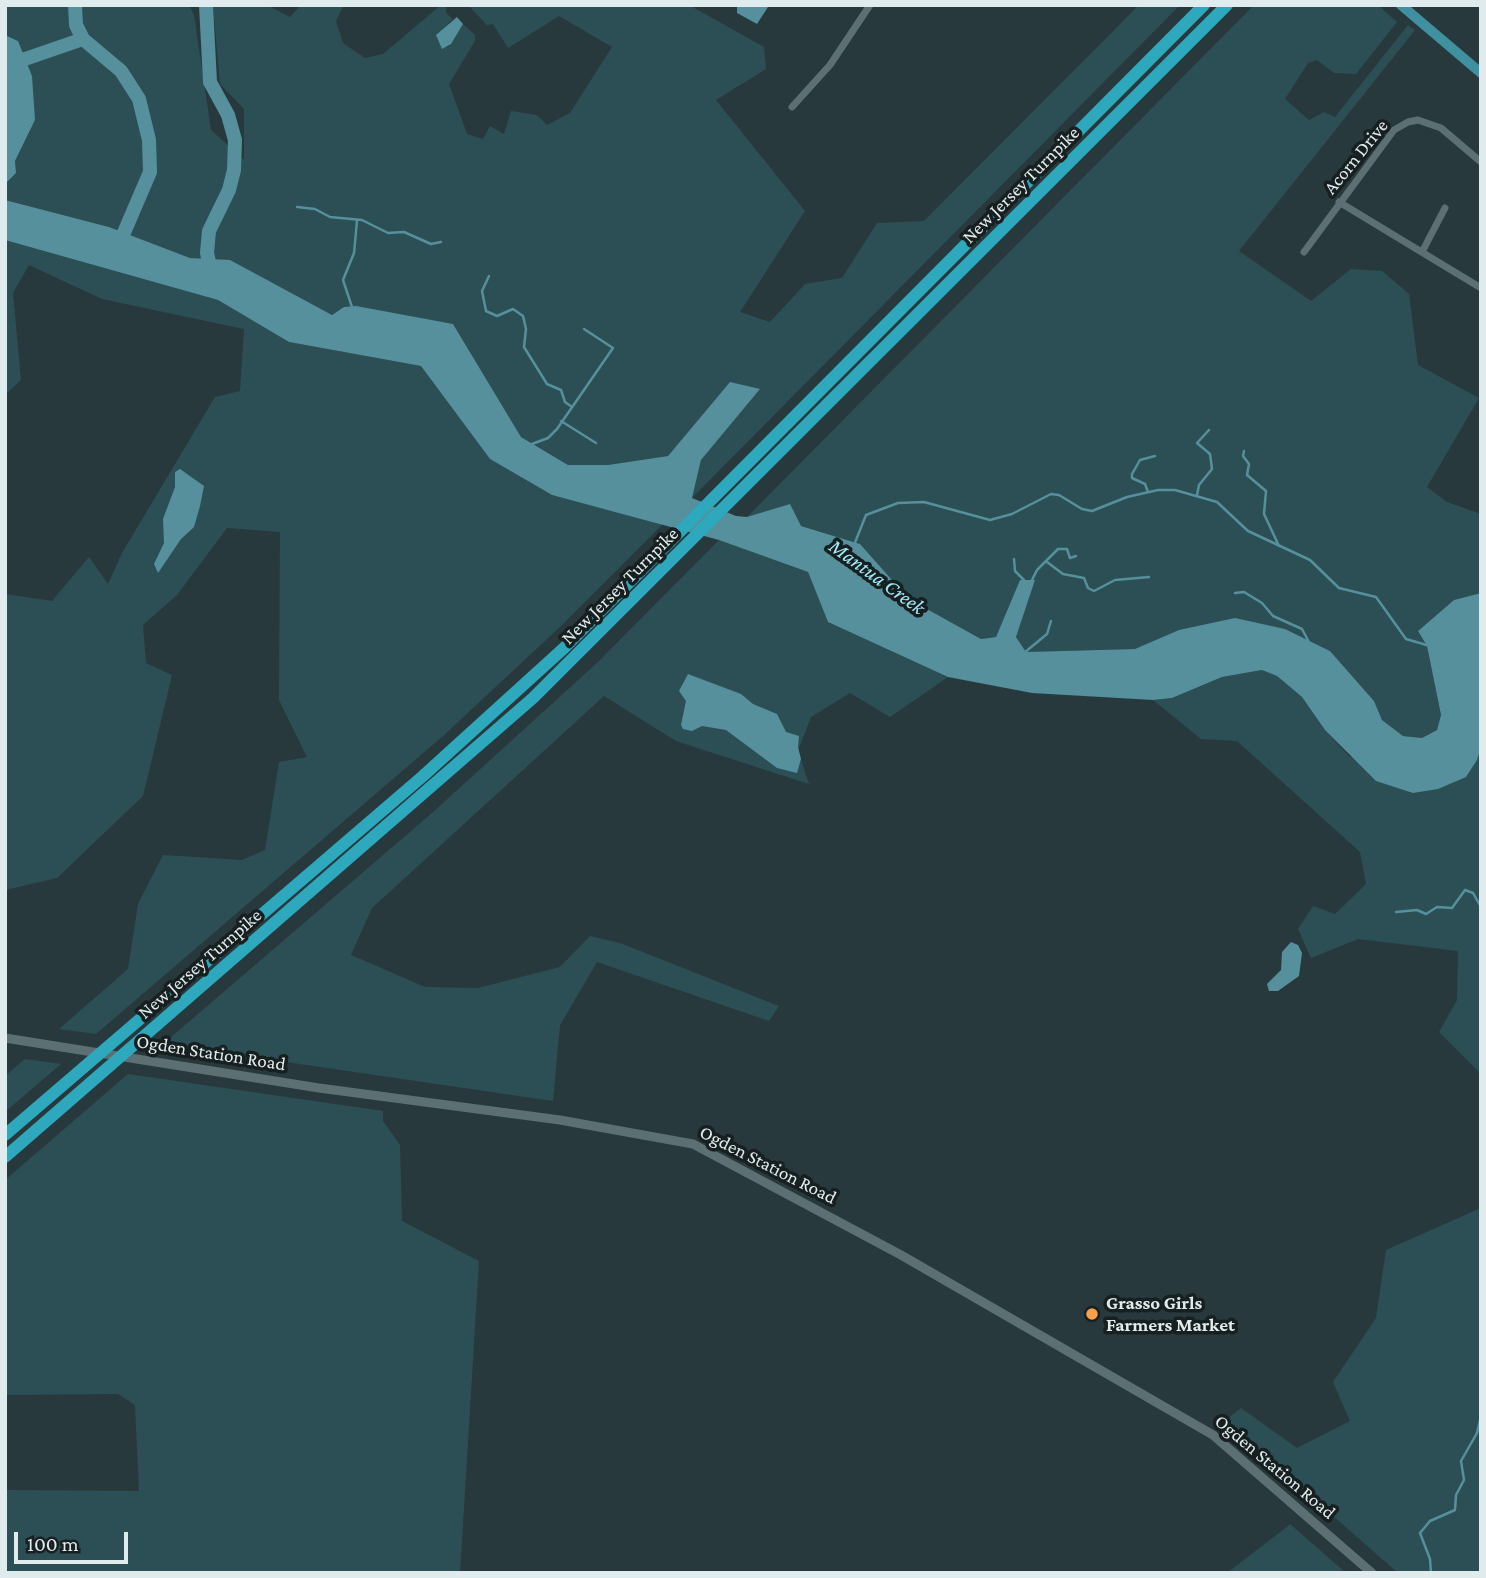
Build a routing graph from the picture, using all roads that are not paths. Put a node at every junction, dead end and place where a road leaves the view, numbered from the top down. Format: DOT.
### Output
graph roads {
  1 [pos="870,5"];
  2 [pos="1204,5"];
  3 [pos="1227,5"];
  4 [pos="1401,5"];
  5 [pos="1481,74"];
  6 [pos="792,107"];
  7 [pos="1481,162"];
  8 [pos="1339,202"];
  9 [pos="1445,208"];
  10 [pos="1304,252"];
  11 [pos="1422,252"];
  12 [pos="1481,288"];
  13 [pos="5,1038"];
  14 [pos="5,1135"];
  15 [pos="5,1157"];
  16 [pos="1372,1573"];
  1 -- 6 [label="street"];
  2 -- 14 [label="highway, New Jersey Turnpike"];
  3 -- 15 [label="highway, New Jersey Turnpike"];
  4 -- 5 [label="main road"];
  7 -- 8 [label="street, Acorn Drive"];
  8 -- 10 [label="street, Acorn Drive"];
  8 -- 11 [label="street"];
  9 -- 11 [label="street"];
  11 -- 12 [label="street"];
  13 -- 16 [label="street, Ogden Station Road"];
}
